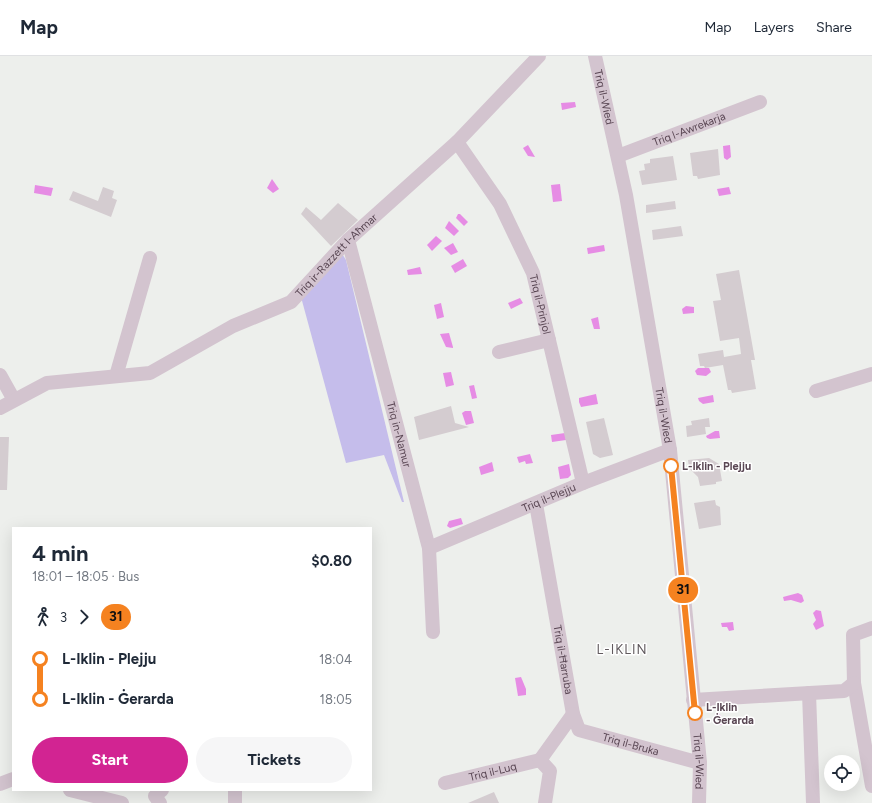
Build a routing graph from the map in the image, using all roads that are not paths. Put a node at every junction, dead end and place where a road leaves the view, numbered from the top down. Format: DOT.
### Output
graph roads {
  1 [pos="539,56"];
  2 [pos="595,56"];
  3 [pos="760,102"];
  4 [pos="457,142"];
  5 [pos="618,156"];
  6 [pos="348,240"];
  7 [pos="150,258"];
  8 [pos="549,340"];
  9 [pos="499,352"];
  10 [pos="872,374"];
  11 [pos="0,375"];
  12 [pos="116,376"];
  13 [pos="816,391"];
  14 [pos="14,400"];
  15 [pos="0,408"];
  16 [pos="670,450"];
  17 [pos="583,483"];
  18 [pos="536,504"];
  19 [pos="429,548"];
  20 [pos="872,628"];
  21 [pos="433,632"];
  22 [pos="854,683"];
  23 [pos="809,693"];
  24 [pos="693,700"];
  25 [pos="573,714"];
  26 [pos="540,760"];
  27 [pos="700,763"];
  28 [pos="12,779"];
  29 [pos="445,783"];
  30 [pos="0,784"];
  31 [pos="872,786"];
  32 [pos="74,791"];
  33 [pos="161,791"];
  34 [pos="235,791"];
  35 [pos="122,803"];
  36 [pos="160,803"];
  37 [pos="235,803"];
  38 [pos="545,803"];
  39 [pos="699,803"];
  40 [pos="813,803"];
  1 -- 4 [label="street, Triq ir-Razzett l-Aħmar"];
  2 -- 5 [label="street, Triq il-Wied"];
  3 -- 5 [label="street, Triq l-Awrekarja"];
  4 -- 6 [label="street, Triq ir-Razzett l-Aħmar"];
  4 -- 8 [label="street, Triq il-Prinjol"];
  5 -- 16 [label="street, Triq il-Wied"];
  6 -- 12 [label="street, Triq ir-Razzett l-Aħmar"];
  6 -- 19 [label="street, Triq in-Namur"];
  7 -- 12 [label="street"];
  8 -- 9 [label="street"];
  8 -- 17 [label="street, Triq il-Prinjol"];
  10 -- 13 [label="street"];
  11 -- 14 [label="street"];
  12 -- 14 [label="street, Triq ir-Razzett l-Aħmar"];
  14 -- 15 [label="street, Triq ir-Razzett l-Aħmar"];
  16 -- 17 [label="street, Triq il-Plejju"];
  16 -- 24 [label="street, Triq il-Wied"];
  17 -- 18 [label="street, Triq il-Plejju"];
  18 -- 19 [label="street, Triq il-Plejju"];
  18 -- 25 [label="street, Triq il-Ħarruba"];
  19 -- 21 [label="street, Triq in-Namur"];
  20 -- 22 [label="street"];
  22 -- 23 [label="street"];
  22 -- 31 [label="street"];
  23 -- 24 [label="street"];
  23 -- 40 [label="street"];
  24 -- 27 [label="street, Triq il-Wied"];
  25 -- 26 [label="street"];
  25 -- 27 [label="street, Triq il-Bruka"];
  26 -- 29 [label="street, Triq il-Luq"];
  26 -- 38 [label="street"];
  27 -- 39 [label="street, Triq il-Wied"];
  28 -- 30 [label="street"];
  32 -- 35 [label="street"];
  33 -- 36 [label="street"];
  34 -- 37 [label="street"];
}
